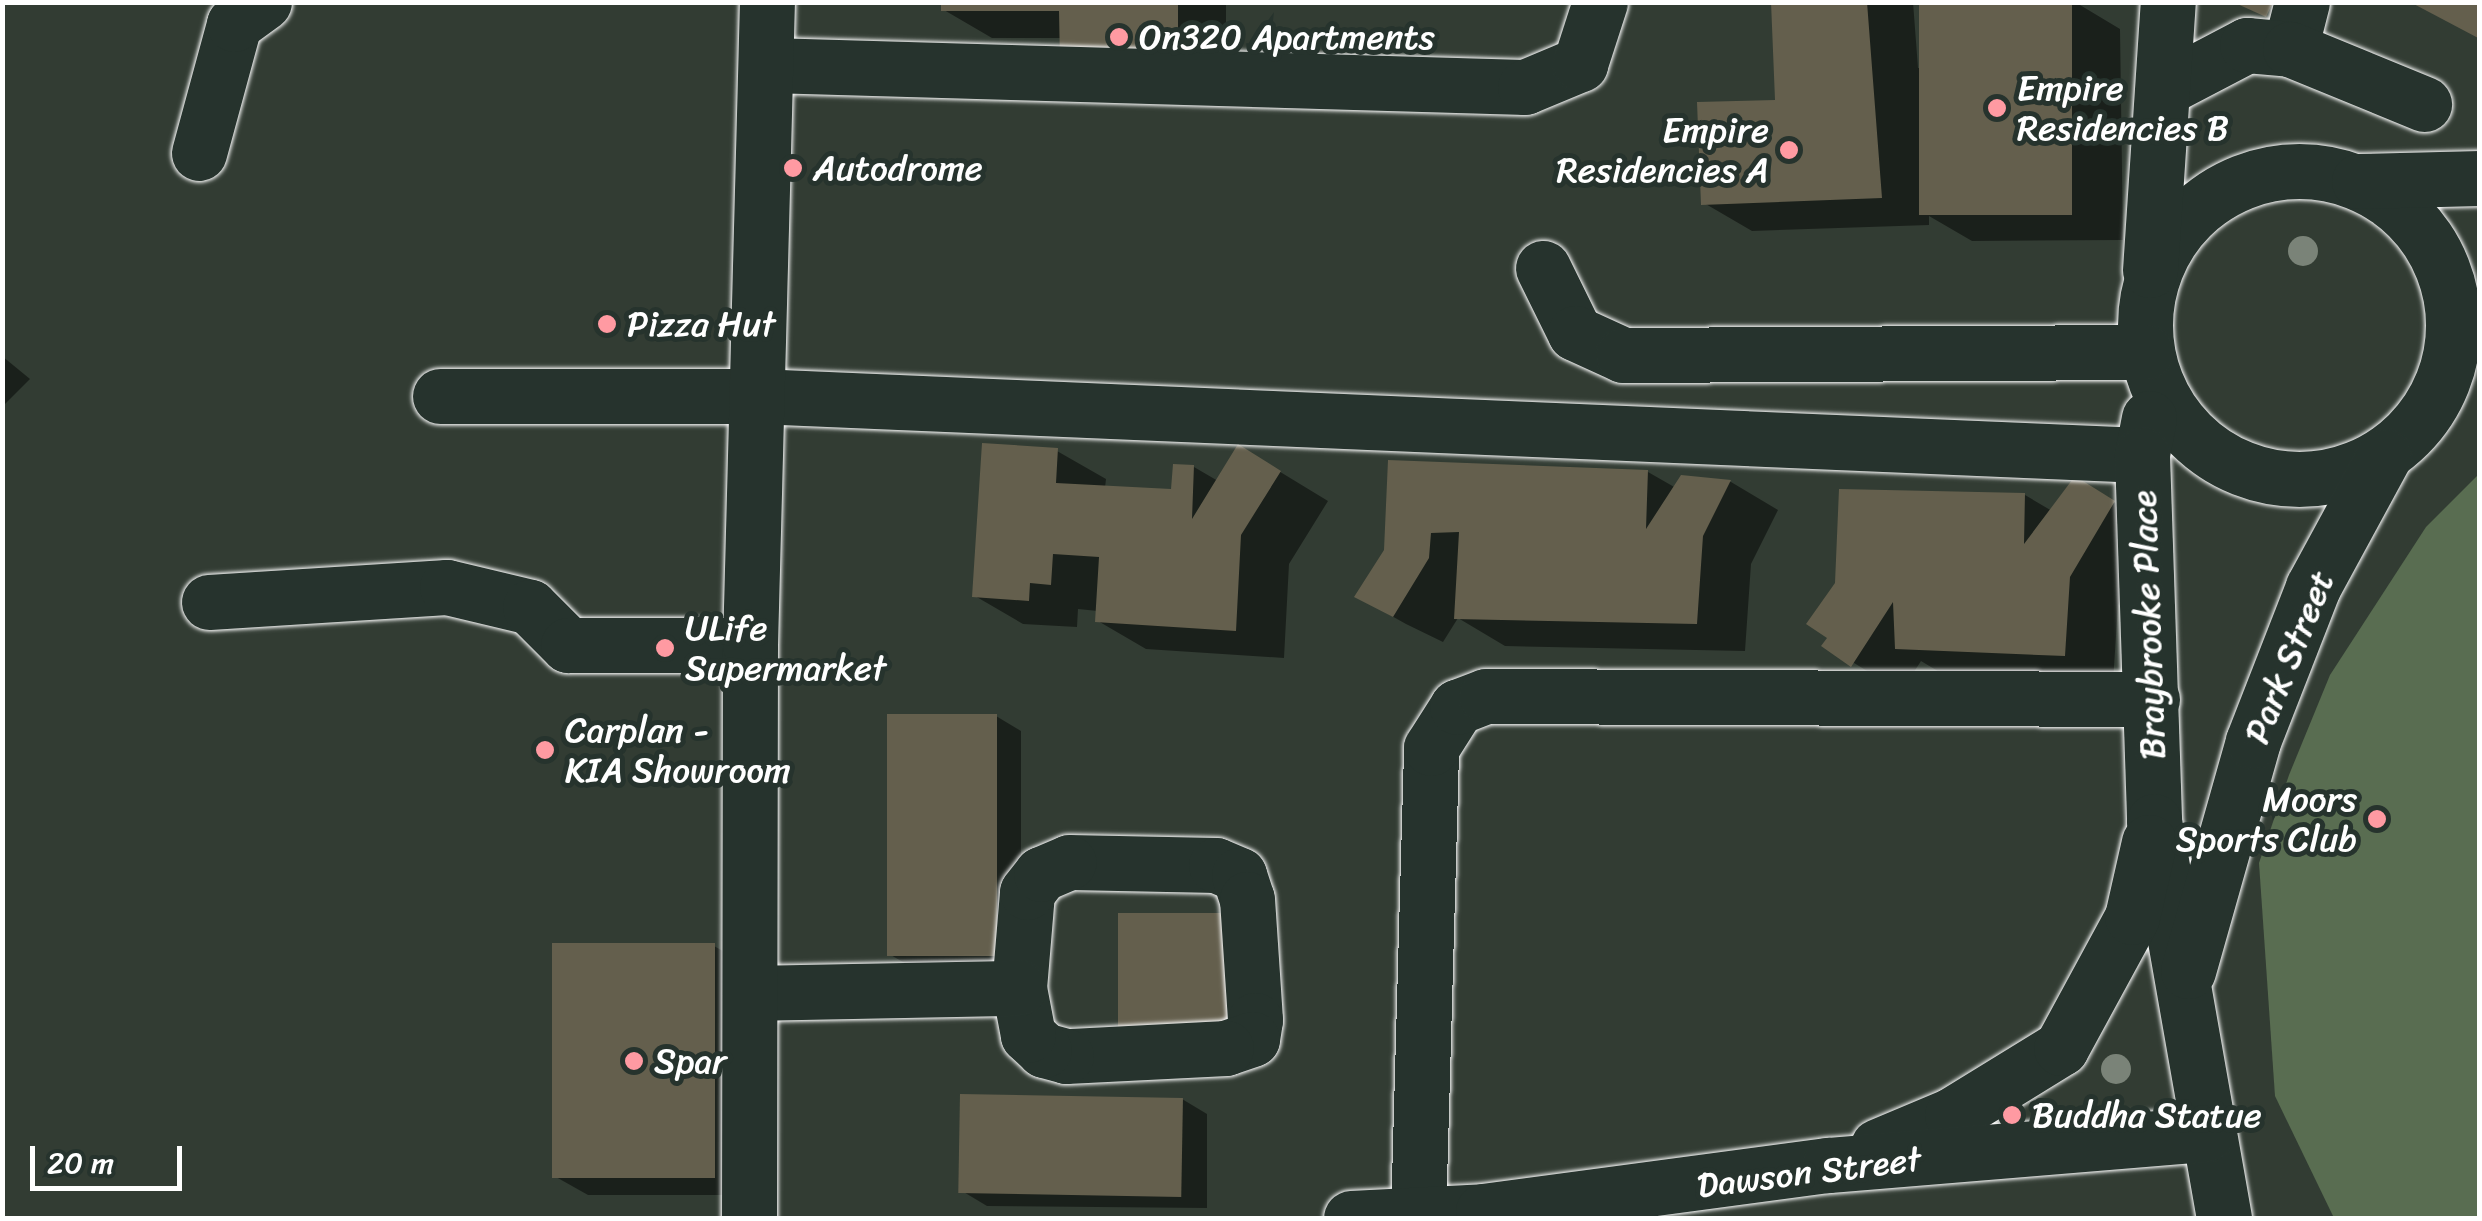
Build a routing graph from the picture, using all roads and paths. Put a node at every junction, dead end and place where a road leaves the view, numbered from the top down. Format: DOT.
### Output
graph roads {
  1 [pos="264,2"];
  2 [pos="768,2"];
  3 [pos="1600,2"];
  4 [pos="2168,2"];
  5 [pos="2296,26"];
  6 [pos="769,64"];
  7 [pos="2163,89"];
  8 [pos="2424,104"];
  9 [pos="198,153"];
  10 [pos="2480,178"];
  11 [pos="2359,182"];
  12 [pos="1543,268"];
  13 [pos="2480,272"];
  14 [pos="2149,283"];
  15 [pos="2459,353"];
  16 [pos="2151,369"];
  17 [pos="440,396"];
  18 [pos="757,396"];
  19 [pos="2142,456"];
  20 [pos="2384,456"];
  21 [pos="209,602"];
  22 [pos="750,645"];
  23 [pos="2152,699"];
  24 [pos="2154,820"];
  25 [pos="2184,984"];
  26 [pos="1019,988"];
  27 [pos="751,993"];
  28 [pos="2206,1134"];
  29 [pos="1829,1166"];
  30 [pos="1732,1200"];
  31 [pos="1418,1217"];
  32 [pos="750,1218"];
  33 [pos="1351,1218"];
  34 [pos="2224,1218"];
  1 -- 9 [label="street"];
  2 -- 6 [label="street"];
  3 -- 6 [label="street"];
  4 -- 7 [label="street"];
  5 -- 7 [label="street"];
  5 -- 8 [label="street"];
  6 -- 18 [label="street"];
  7 -- 14 [label="street"];
  10 -- 11 [label="street"];
  11 -- 14 [label="street"];
  11 -- 15 [label="street"];
  12 -- 16 [label="street"];
  13 -- 15 [label="street"];
  14 -- 16 [label="street"];
  15 -- 20 [label="street"];
  16 -- 19 [label="street, Braybrooke Place"];
  16 -- 20 [label="street"];
  17 -- 18 [label="street"];
  18 -- 19 [label="street"];
  18 -- 22 [label="street"];
  19 -- 23 [label="street, Braybrooke Place"];
  20 -- 25 [label="street, Park Street"];
  21 -- 22 [label="street"];
  22 -- 27 [label="street"];
  23 -- 24 [label="street, Braybrooke Place"];
  23 -- 31 [label="street"];
  24 -- 25 [label="street, Braybrooke Place"];
  24 -- 29 [label="street"];
  25 -- 28 [label="street, Braybrooke Place"];
  26 -- 26 [label="street"];
  26 -- 27 [label="street"];
  27 -- 32 [label="street"];
  28 -- 29 [label="street, Dawson Street"];
  28 -- 34 [label="street, Braybrooke Place"];
  29 -- 30 [label="street, Dawson Street"];
  30 -- 31 [label="street, Dawson Street"];
  31 -- 33 [label="street, Dawson Street"];
}
